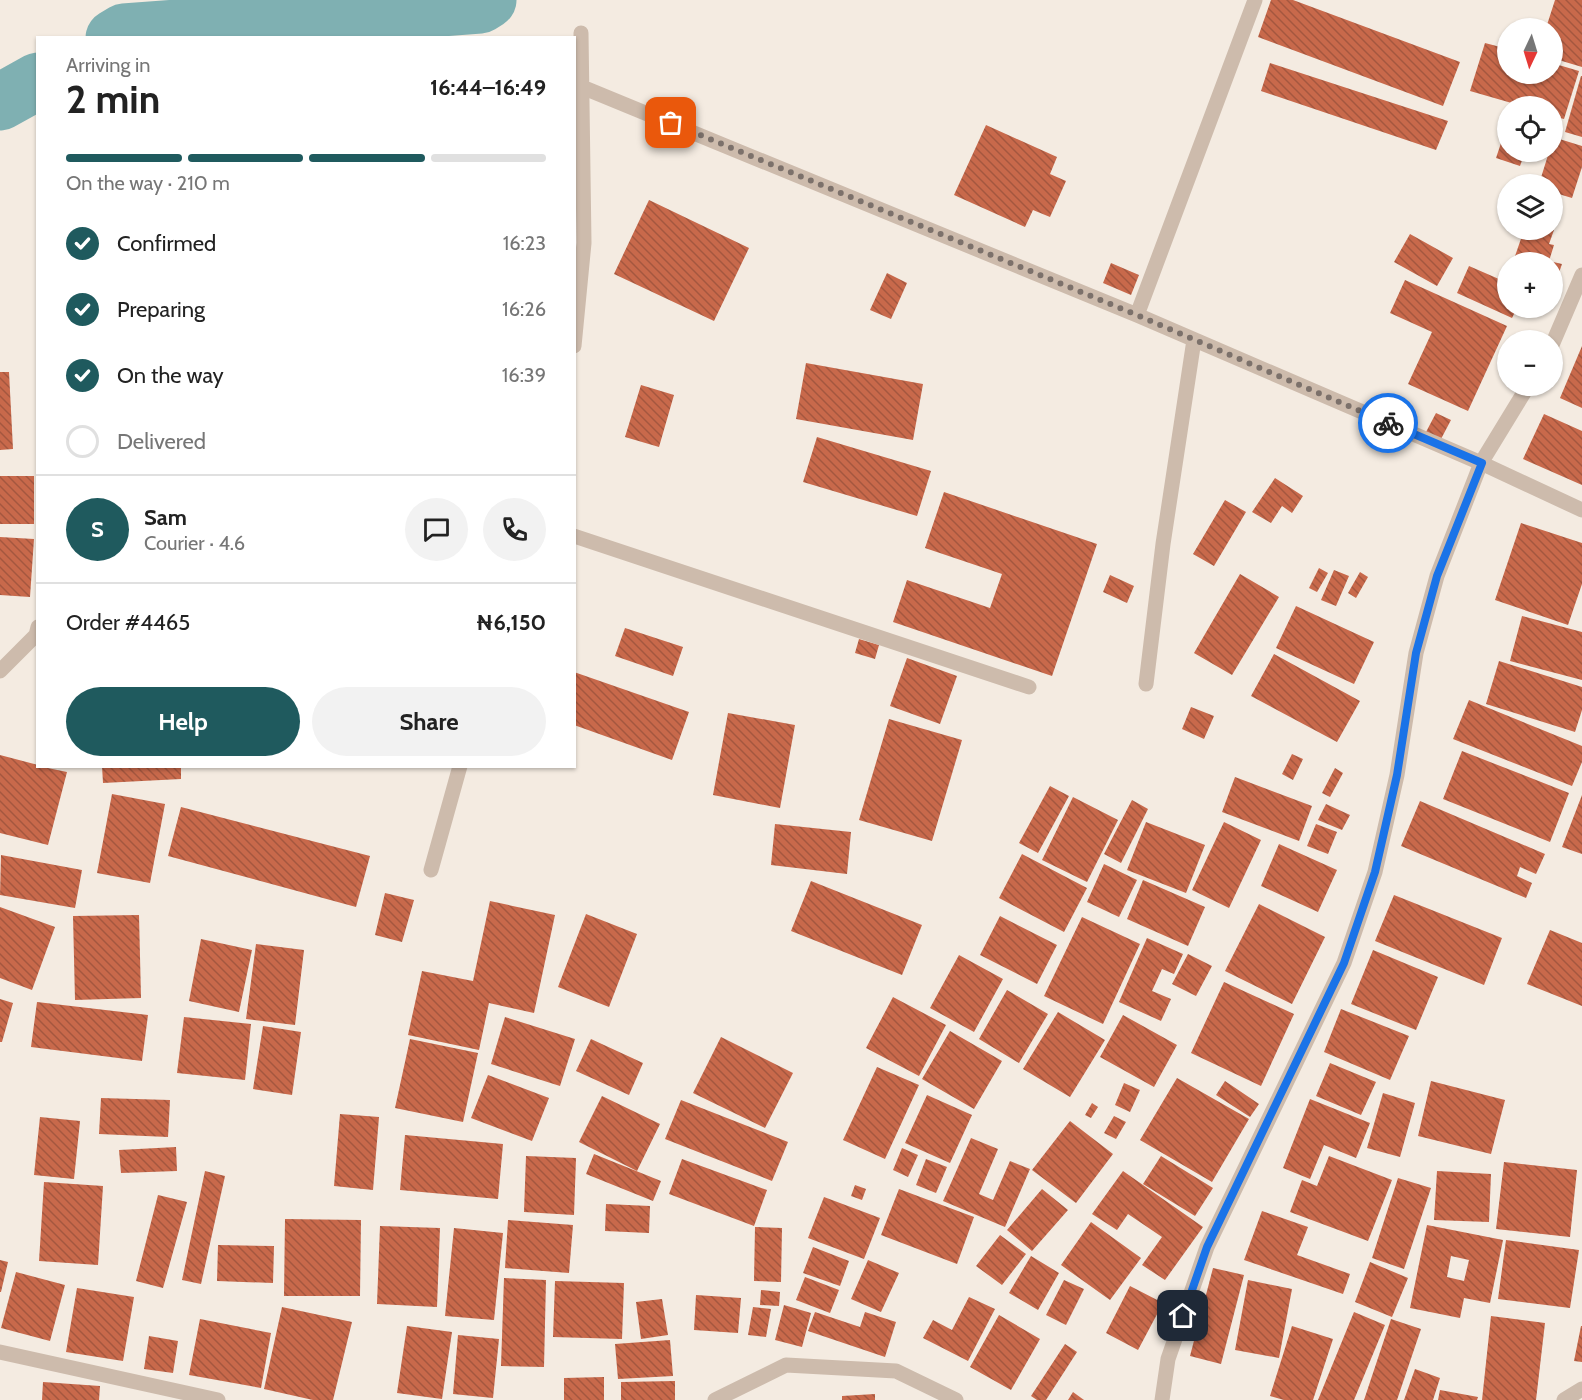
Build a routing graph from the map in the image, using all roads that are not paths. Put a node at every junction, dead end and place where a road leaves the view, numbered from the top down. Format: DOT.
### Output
graph roads {
  1 [pos="1255,0"];
  2 [pos="582,33"];
  3 [pos="582,87"];
  4 [pos="1582,275"];
  5 [pos="1137,315"];
  6 [pos="576,325"];
  7 [pos="1558,330"];
  8 [pos="1194,340"];
  9 [pos="1522,396"];
  10 [pos="1482,463"];
  11 [pos="1582,510"];
  12 [pos="576,537"];
  13 [pos="36,635"];
  14 [pos="0,671"];
  15 [pos="1146,684"];
  16 [pos="1029,687"];
  17 [pos="459,768"];
  18 [pos="431,870"];
  19 [pos="0,1352"];
  20 [pos="1582,1389"];
  21 [pos="218,1400"];
  22 [pos="715,1400"];
  23 [pos="956,1400"];
  24 [pos="1162,1400"];
  25 [pos="1564,1400"];
  1 -- 5 [label="street"];
  2 -- 3 [label="street"];
  3 -- 5 [label="street"];
  3 -- 6 [label="street"];
  4 -- 7 [label="street"];
  5 -- 8 [label="street"];
  8 -- 10 [label="street"];
  8 -- 15 [label="street"];
  9 -- 10 [label="street"];
  10 -- 11 [label="street"];
  10 -- 24 [label="street"];
  12 -- 16 [label="street"];
  13 -- 14 [label="street"];
  17 -- 18 [label="street"];
  19 -- 21 [label="street"];
  20 -- 25 [label="street"];
  22 -- 23 [label="street"];
}
